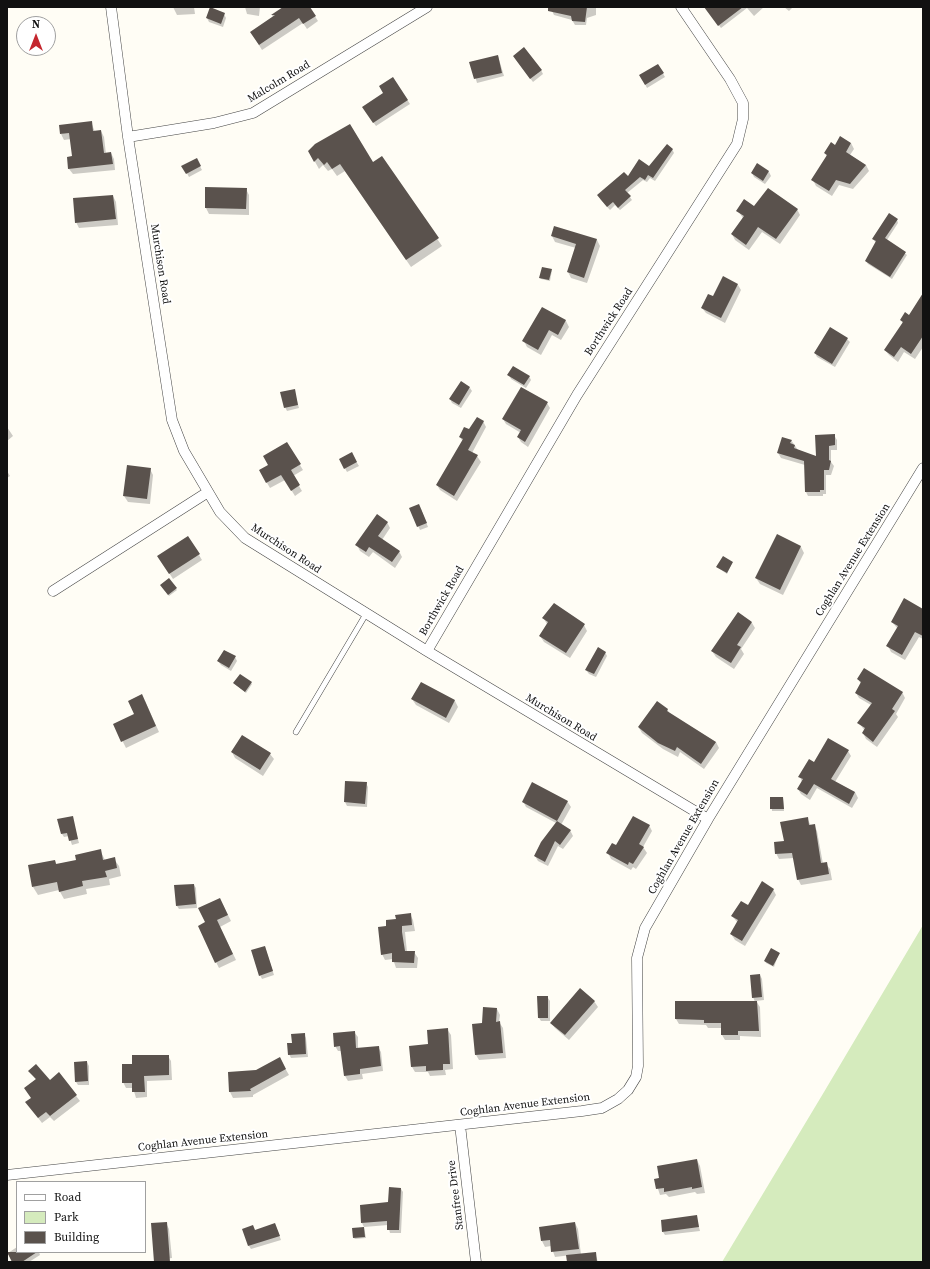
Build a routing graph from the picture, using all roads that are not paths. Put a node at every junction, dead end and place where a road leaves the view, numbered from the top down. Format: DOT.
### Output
graph roads {
  1 [pos="111,7"];
  2 [pos="427,7"];
  3 [pos="681,7"];
  4 [pos="128,137"];
  5 [pos="923,468"];
  6 [pos="208,492"];
  7 [pos="53,591"];
  8 [pos="366,614"];
  9 [pos="427,651"];
  10 [pos="296,732"];
  11 [pos="708,819"];
  12 [pos="460,1125"];
  13 [pos="7,1176"];
  14 [pos="476,1262"];
  1 -- 4 [label="street, Murchison Road"];
  2 -- 4 [label="street, Malcolm Road"];
  3 -- 9 [label="street, Borthwick Road"];
  4 -- 6 [label="street, Murchison Road"];
  5 -- 11 [label="street, Coghlan Avenue Extension"];
  6 -- 7 [label="street"];
  6 -- 8 [label="street, Murchison Road"];
  8 -- 9 [label="street, Murchison Road"];
  8 -- 10 [label="lane"];
  9 -- 11 [label="street, Murchison Road"];
  11 -- 12 [label="street, Coghlan Avenue Extension"];
  12 -- 13 [label="street, Coghlan Avenue Extension"];
  12 -- 14 [label="street, Stanfree Drive"];
}
